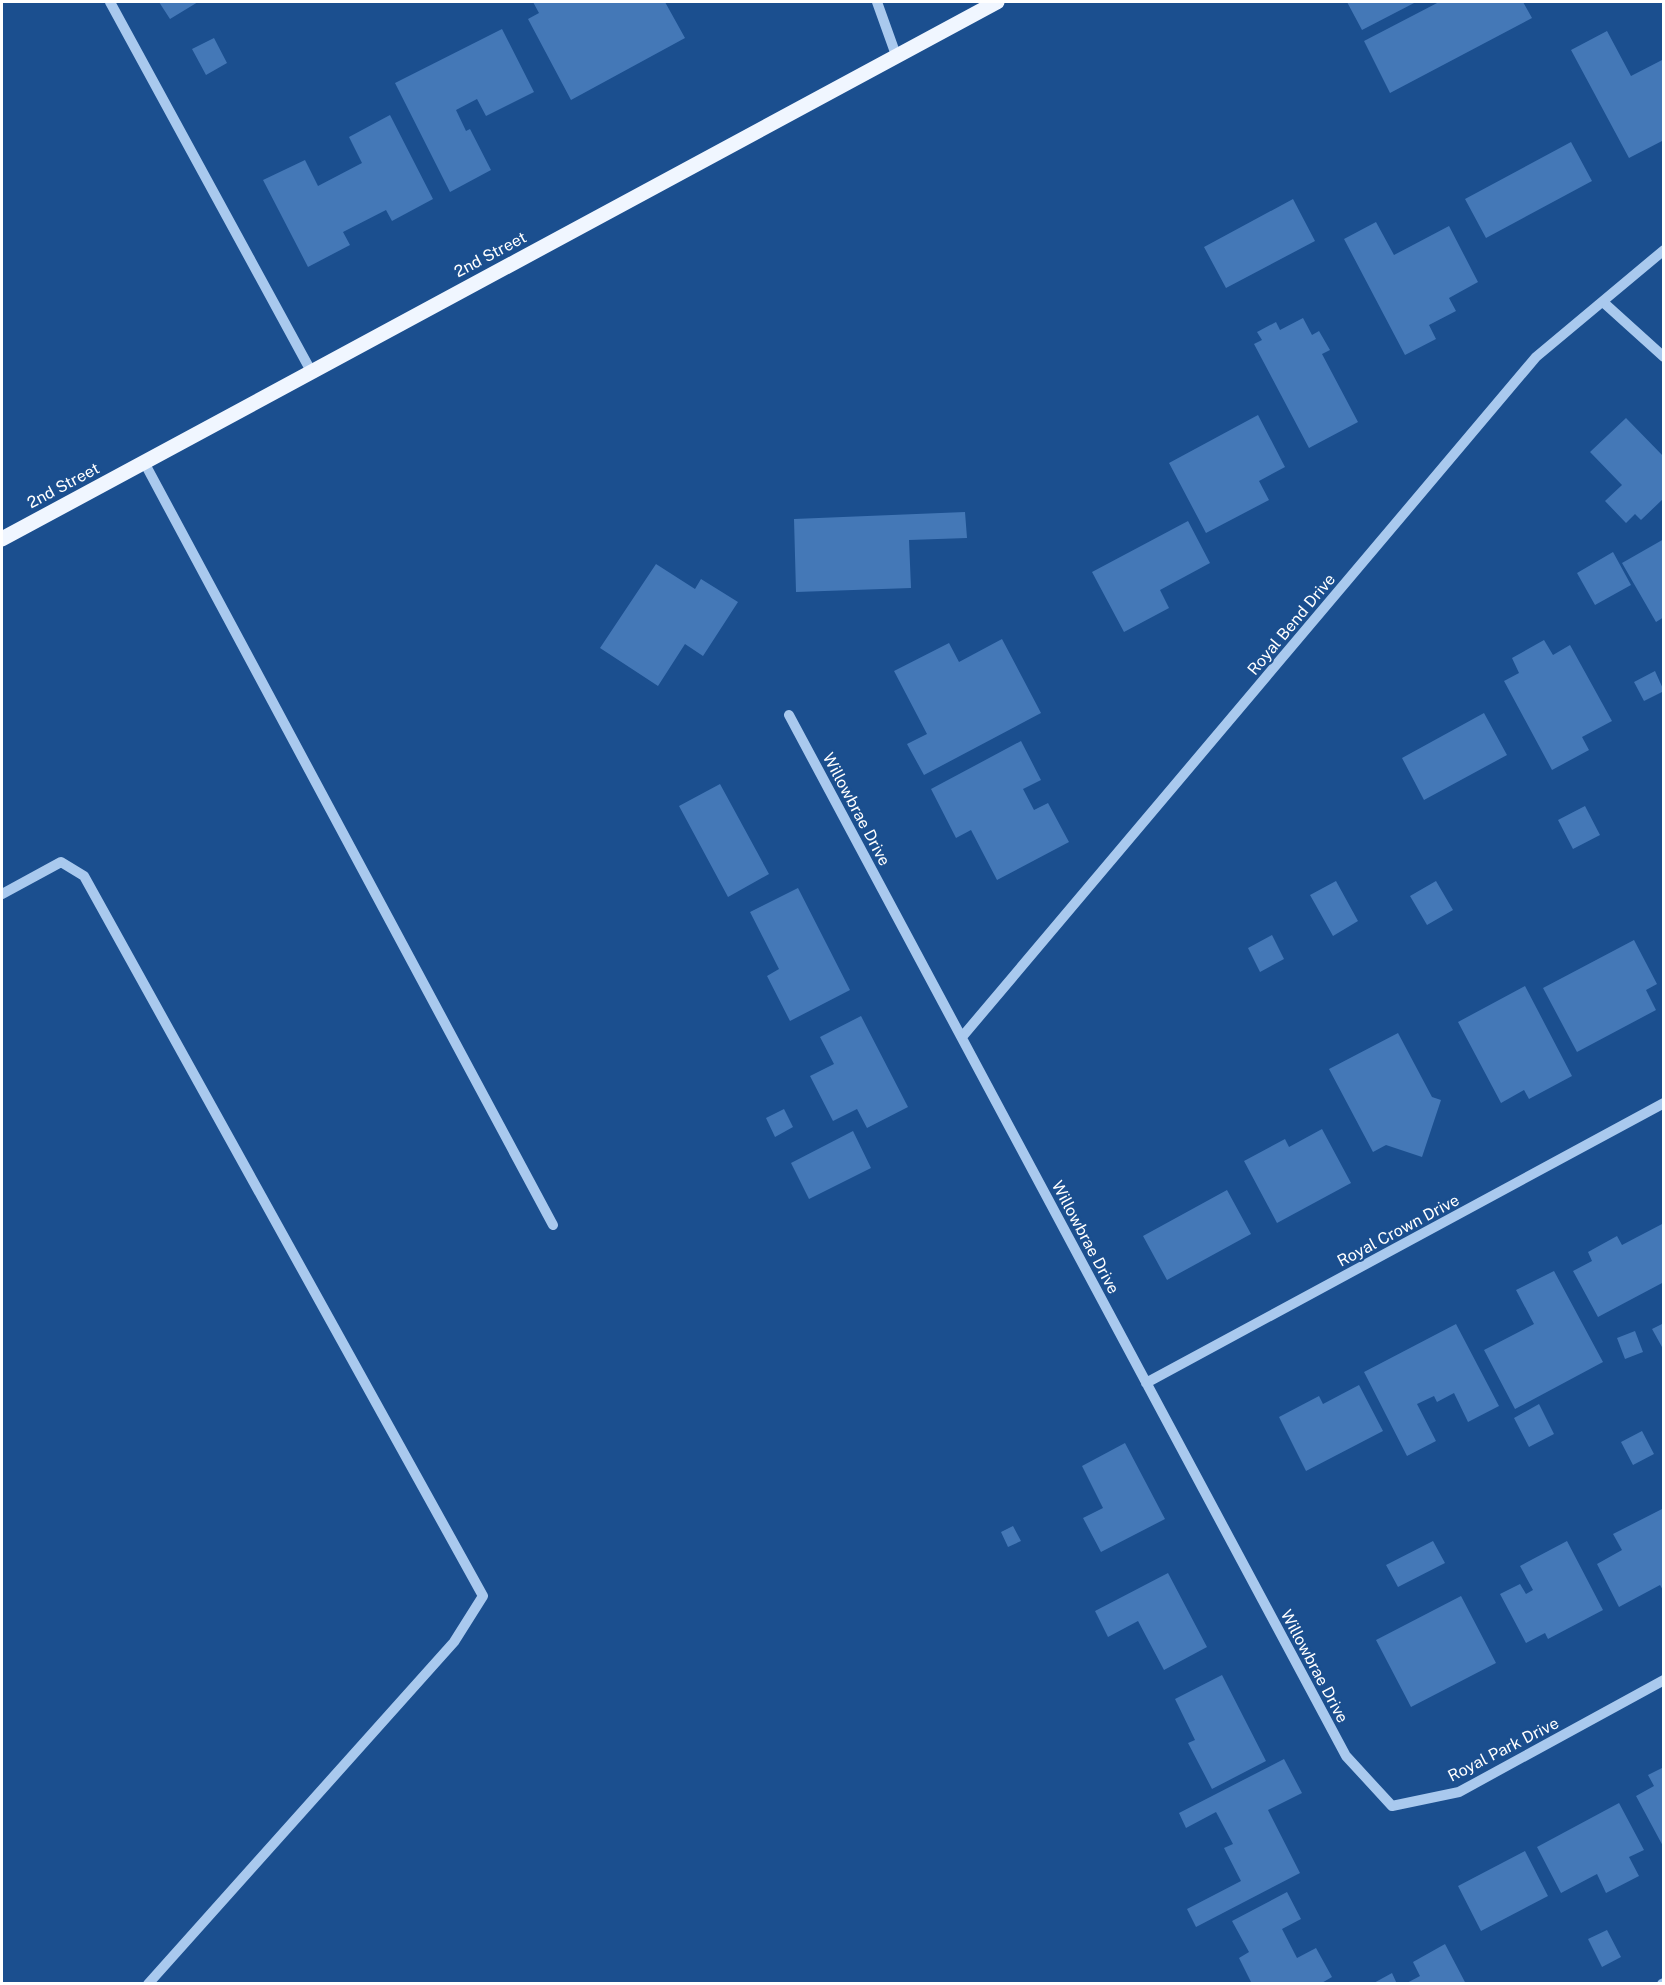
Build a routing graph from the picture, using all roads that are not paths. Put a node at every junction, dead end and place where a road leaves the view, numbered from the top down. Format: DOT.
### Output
graph roads {
  1 [pos="110,2"];
  2 [pos="877,2"];
  3 [pos="997,2"];
  4 [pos="896,55"];
  5 [pos="1664,250"];
  6 [pos="1603,302"];
  7 [pos="1664,357"];
  8 [pos="311,371"];
  9 [pos="144,462"];
  10 [pos="2,539"];
  11 [pos="789,715"];
  12 [pos="2,894"];
  13 [pos="962,1037"];
  14 [pos="1664,1103"];
  15 [pos="553,1225"];
  16 [pos="1146,1383"];
  17 [pos="1664,1680"];
  18 [pos="1360,1771"];
  19 [pos="148,1983"];
  1 -- 8 [label="street"];
  2 -- 4 [label="street"];
  3 -- 4 [label="main road, 2nd Street"];
  4 -- 8 [label="main road, 2nd Street"];
  5 -- 6 [label="street, Royal Bend Drive"];
  6 -- 7 [label="street"];
  6 -- 13 [label="street, Royal Bend Drive"];
  8 -- 9 [label="main road, 2nd Street"];
  9 -- 10 [label="main road, 2nd Street"];
  9 -- 15 [label="street"];
  11 -- 13 [label="street, Willowbrae Drive"];
  12 -- 19 [label="street"];
  13 -- 16 [label="street, Willowbrae Drive"];
  14 -- 16 [label="street, Royal Crown Drive"];
  16 -- 18 [label="street, Willowbrae Drive"];
  17 -- 18 [label="street, Royal Park Drive"];
}
